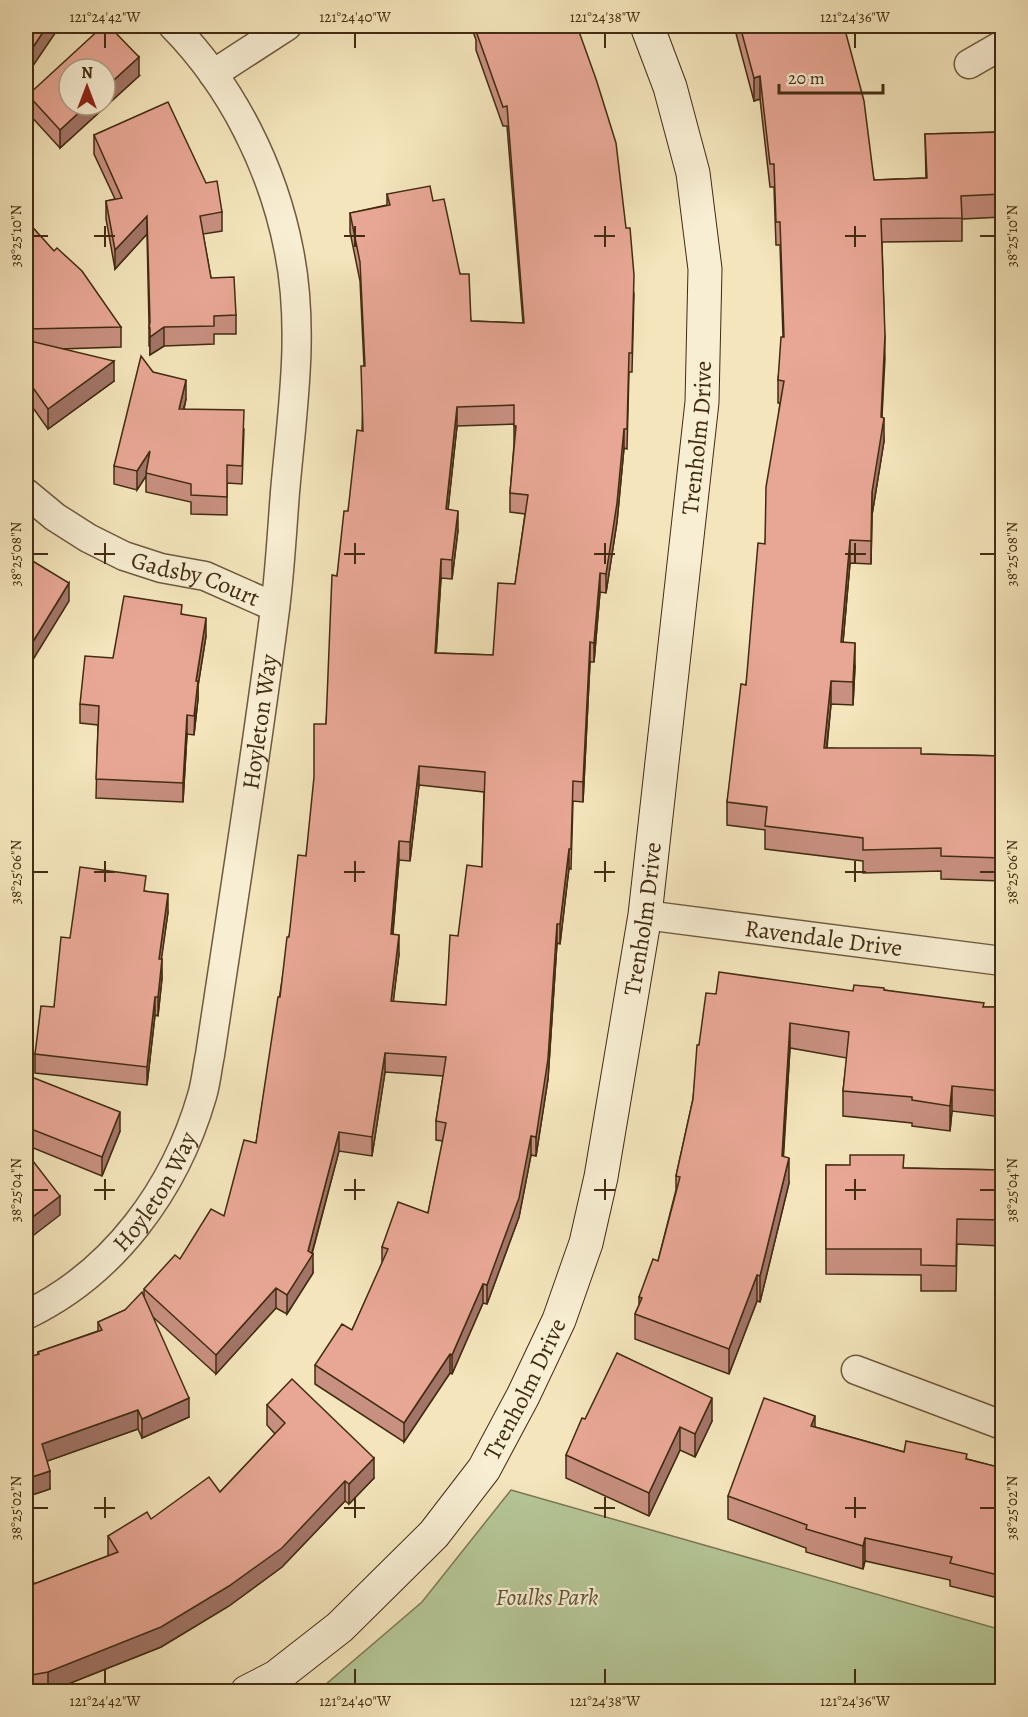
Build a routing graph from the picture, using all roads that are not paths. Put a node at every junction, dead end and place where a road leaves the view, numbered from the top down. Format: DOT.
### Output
graph roads {
  1 [pos="173,26"];
  2 [pos="287,26"];
  3 [pos="647,26"];
  4 [pos="1002,45"];
  5 [pos="969,64"];
  6 [pos="213,74"];
  7 [pos="26,493"];
  8 [pos="275,607"];
  9 [pos="645,915"];
  10 [pos="1002,961"];
  11 [pos="26,1315"];
  12 [pos="856,1370"];
  13 [pos="1002,1425"];
  14 [pos="247,1692"];
  1 -- 6 [label="street, Hoyleton Way"];
  2 -- 6 [label="street"];
  3 -- 9 [label="street, Trenholm Drive"];
  4 -- 5 [label="street"];
  6 -- 8 [label="street, Hoyleton Way"];
  7 -- 8 [label="street, Gadsby Court"];
  8 -- 11 [label="street, Hoyleton Way"];
  9 -- 10 [label="street, Ravendale Drive"];
  9 -- 14 [label="street, Trenholm Drive"];
  12 -- 13 [label="street"];
}
